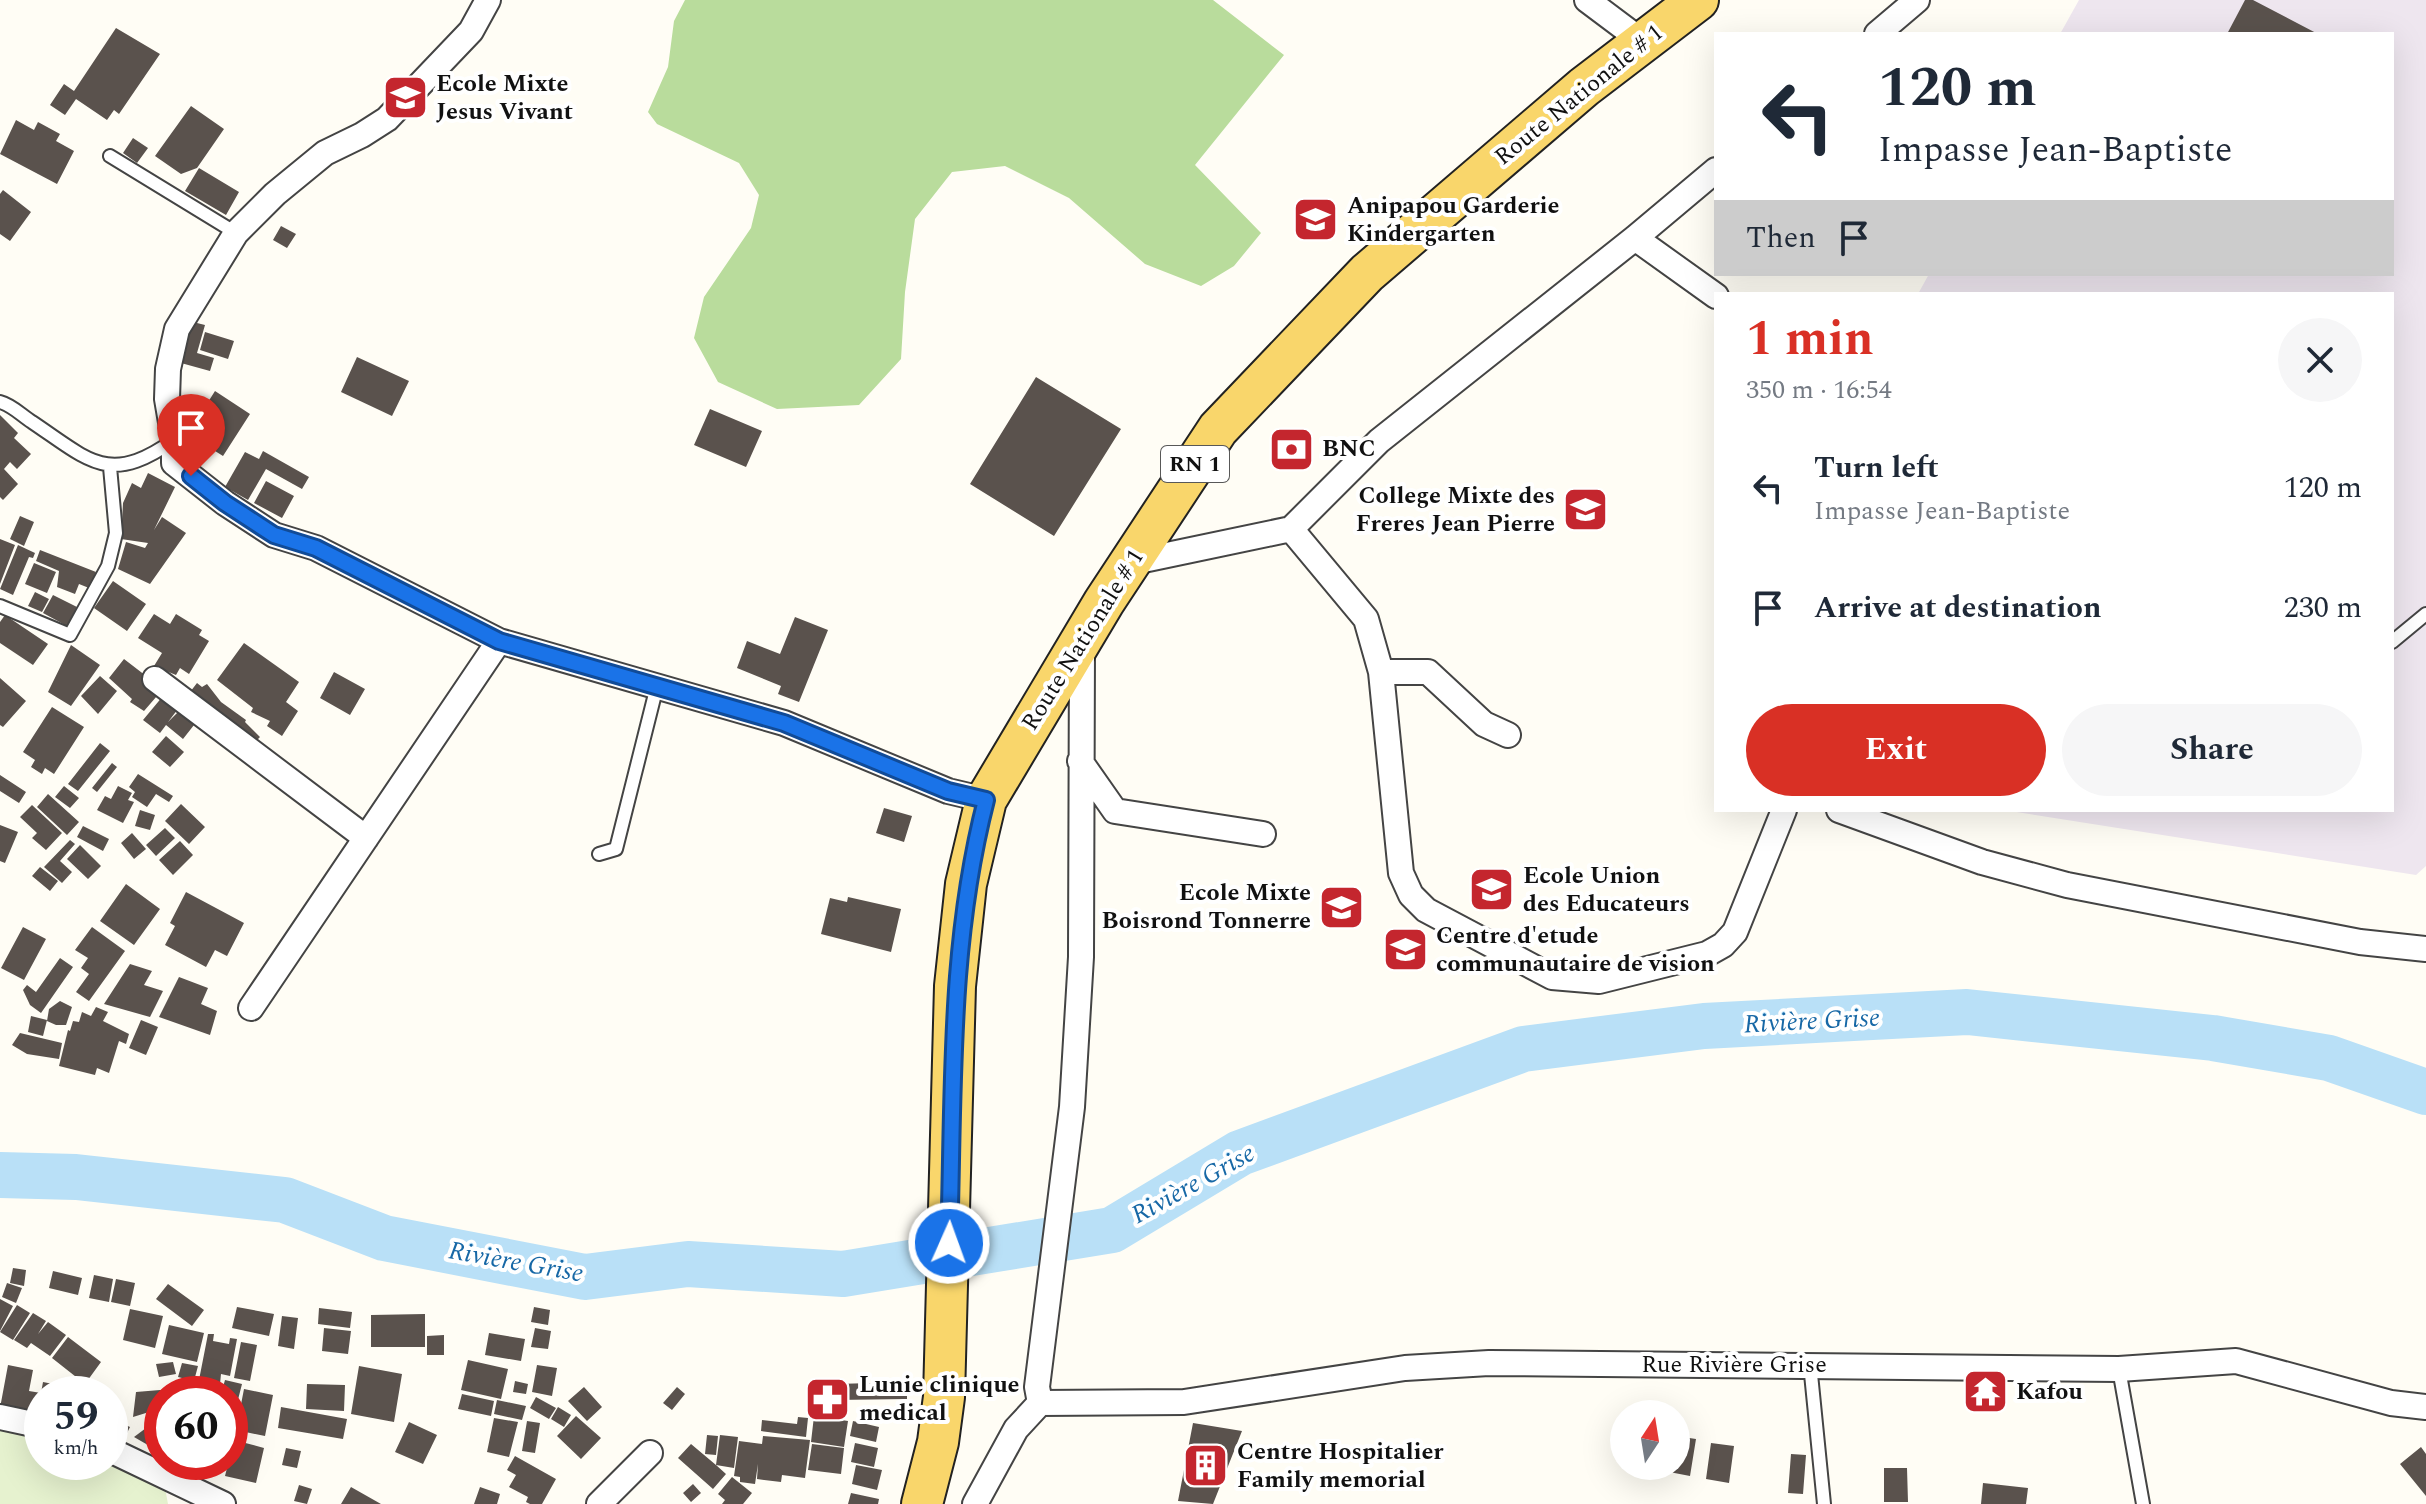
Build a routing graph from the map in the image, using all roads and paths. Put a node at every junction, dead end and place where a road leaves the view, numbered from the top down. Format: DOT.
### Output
graph roads {
  1 [pos="488,0"];
  2 [pos="1587,0"];
  3 [pos="1698,0"];
  4 [pos="1917,0"];
  5 [pos="1879,32"];
  6 [pos="1643,42"];
  7 [pos="110,156"];
  8 [pos="1714,172"];
  9 [pos="236,233"];
  10 [pos="1635,238"];
  11 [pos="1714,295"];
  12 [pos="0,402"];
  13 [pos="174,440"];
  14 [pos="110,467"];
  15 [pos="1291,529"];
  16 [pos="1129,563"];
  17 [pos="0,606"];
  18 [pos="2426,614"];
  19 [pos="1082,637"];
  20 [pos="2394,640"];
  21 [pos="499,641"];
  22 [pos="1381,672"];
  23 [pos="155,679"];
  24 [pos="657,686"];
  25 [pos="1508,735"];
  26 [pos="1080,761"];
  27 [pos="986,800"];
  28 [pos="1783,812"];
  29 [pos="1844,812"];
  30 [pos="1263,834"];
  31 [pos="366,838"];
  32 [pos="599,854"];
  33 [pos="2426,949"];
  34 [pos="251,1008"];
  35 [pos="1810,1364"];
  36 [pos="2119,1369"];
  37 [pos="1038,1395"];
  38 [pos="2426,1407"];
  39 [pos="0,1417"];
  40 [pos="24,1422"];
  41 [pos="650,1453"];
  42 [pos="128,1459"];
  43 [pos="223,1504"];
  44 [pos="599,1504"];
  45 [pos="922,1504"];
  46 [pos="975,1504"];
  47 [pos="1824,1504"];
  48 [pos="2143,1504"];
  1 -- 9 [label="street"];
  2 -- 6 [label="street"];
  3 -- 6 [label="main road, Route Nationale # 1 / RN 1"];
  4 -- 5 [label="street"];
  6 -- 16 [label="main road, Route Nationale # 1 / RN 1"];
  7 -- 9 [label="lane"];
  8 -- 10 [label="street"];
  9 -- 13 [label="street"];
  10 -- 11 [label="street"];
  10 -- 15 [label="street"];
  12 -- 14 [label="lane"];
  13 -- 14 [label="lane"];
  13 -- 21 [label="street"];
  14 -- 17 [label="lane"];
  15 -- 16 [label="street"];
  15 -- 22 [label="street"];
  16 -- 19 [label="main road, Route Nationale # 1 / RN 1"];
  18 -- 20 [label="lane"];
  19 -- 26 [label="street"];
  19 -- 27 [label="main road, Route Nationale # 1 / RN 1"];
  21 -- 24 [label="street"];
  21 -- 31 [label="street"];
  22 -- 25 [label="street"];
  22 -- 28 [label="street"];
  23 -- 31 [label="street"];
  24 -- 27 [label="street"];
  24 -- 32 [label="lane"];
  26 -- 30 [label="street"];
  26 -- 37 [label="street"];
  27 -- 45 [label="main road, Route Nationale # 1 / RN 1"];
  29 -- 33 [label="street"];
  31 -- 34 [label="street"];
  35 -- 36 [label="street, Rue Rivière Grise"];
  35 -- 37 [label="street, Rue Rivière Grise"];
  35 -- 47 [label="lane"];
  36 -- 38 [label="street, Rue Rivière Grise"];
  36 -- 48 [label="lane"];
  37 -- 46 [label="street"];
  39 -- 40 [label="street"];
  41 -- 44 [label="street"];
  42 -- 43 [label="street"];
}
